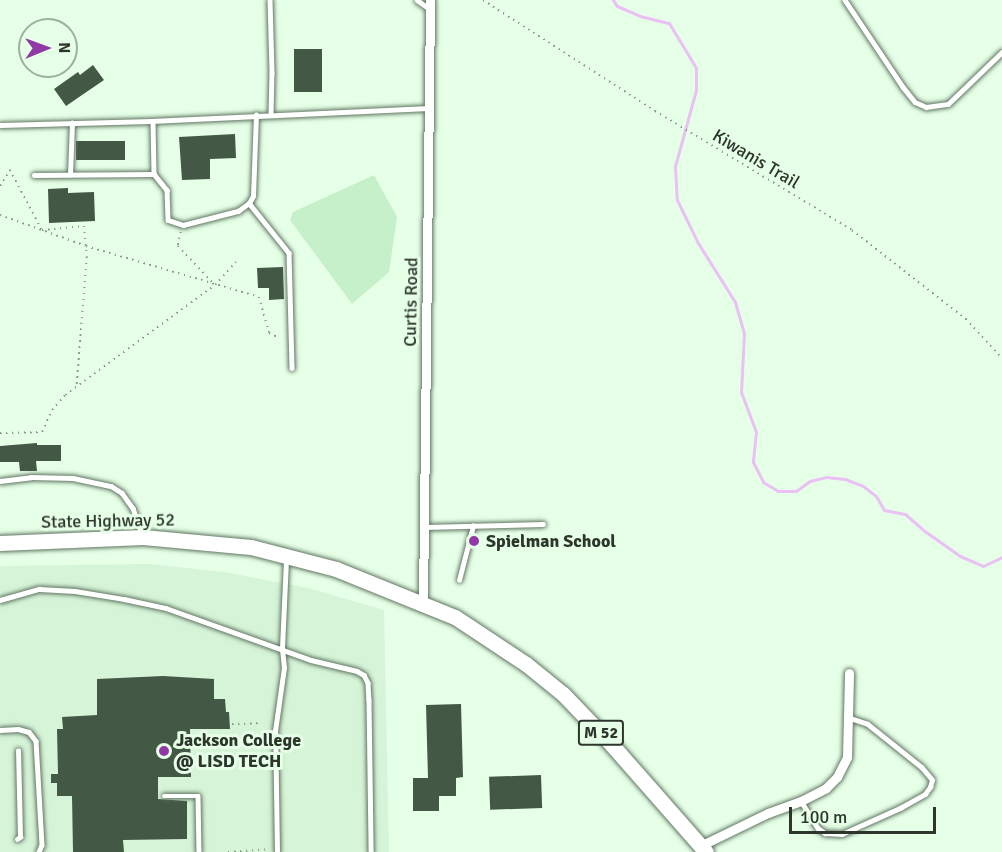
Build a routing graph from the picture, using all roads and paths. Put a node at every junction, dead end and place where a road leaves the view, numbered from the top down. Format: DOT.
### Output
graph roads {
  1 [pos="270,0"];
  2 [pos="417,0"];
  3 [pos="483,0"];
  4 [pos="845,0"];
  5 [pos="430,5"];
  6 [pos="1002,52"];
  7 [pos="430,108"];
  8 [pos="271,114"];
  9 [pos="256,115"];
  10 [pos="153,121"];
  11 [pos="72,123"];
  12 [pos="0,125"];
  13 [pos="154,174"];
  14 [pos="34,175"];
  15 [pos="70,175"];
  16 [pos="0,186"];
  17 [pos="249,203"];
  18 [pos="0,214"];
  19 [pos="183,225"];
  20 [pos="42,230"];
  21 [pos="86,246"];
  22 [pos="236,262"];
  23 [pos="214,285"];
  24 [pos="278,337"];
  25 [pos="1002,358"];
  26 [pos="292,368"];
  27 [pos="77,385"];
  28 [pos="0,433"];
  29 [pos="0,481"];
  30 [pos="543,524"];
  31 [pos="473,526"];
  32 [pos="425,527"];
  33 [pos="143,537"];
  34 [pos="0,543"];
  35 [pos="286,555"];
  36 [pos="459,580"];
  37 [pos="0,600"];
  38 [pos="423,603"];
  39 [pos="282,648"];
  40 [pos="849,674"];
  41 [pos="848,718"];
  42 [pos="259,723"];
  43 [pos="232,724"];
  44 [pos="0,730"];
  45 [pos="18,751"];
  46 [pos="164,796"];
  47 [pos="801,801"];
  48 [pos="17,839"];
  49 [pos="703,849"];
  50 [pos="277,850"];
  51 [pos="39,852"];
  52 [pos="199,852"];
  53 [pos="228,852"];
  54 [pos="371,852"];
  1 -- 8 [label="lane"];
  2 -- 5 [label="lane"];
  3 -- 25 [label="path, Kiwanis Trail"];
  4 -- 6 [label="lane"];
  5 -- 7 [label="street, Curtis Road"];
  7 -- 8 [label="lane"];
  7 -- 32 [label="street, Curtis Road"];
  8 -- 9 [label="lane"];
  9 -- 10 [label="lane"];
  9 -- 17 [label="lane"];
  10 -- 11 [label="lane"];
  10 -- 13 [label="lane"];
  11 -- 12 [label="lane"];
  11 -- 15 [label="lane"];
  13 -- 15 [label="lane"];
  13 -- 19 [label="lane"];
  14 -- 15 [label="lane"];
  16 -- 20 [label="path"];
  17 -- 19 [label="lane"];
  17 -- 26 [label="lane"];
  18 -- 20 [label="path"];
  19 -- 23 [label="path"];
  20 -- 21 [label="path"];
  20 -- 21 [label="path"];
  21 -- 23 [label="path"];
  21 -- 27 [label="path"];
  22 -- 23 [label="path"];
  23 -- 24 [label="path"];
  23 -- 27 [label="path"];
  27 -- 28 [label="path"];
  29 -- 33 [label="lane"];
  30 -- 31 [label="lane"];
  31 -- 32 [label="lane"];
  31 -- 36 [label="lane"];
  32 -- 38 [label="street, Curtis Road"];
  33 -- 34 [label="main road, State Highway 52"];
  33 -- 35 [label="main road, State Highway 52"];
  35 -- 38 [label="main road, State Highway 52"];
  35 -- 39 [label="lane"];
  37 -- 39 [label="lane"];
  38 -- 49 [label="main road, M 52"];
  39 -- 50 [label="lane"];
  39 -- 54 [label="lane"];
  40 -- 41 [label="street"];
  41 -- 47 [label="street"];
  41 -- 47 [label="lane"];
  42 -- 43 [label="path"];
  44 -- 51 [label="lane"];
  45 -- 48 [label="lane"];
  46 -- 52 [label="lane"];
  47 -- 49 [label="street"];
  50 -- 53 [label="path"];
}
